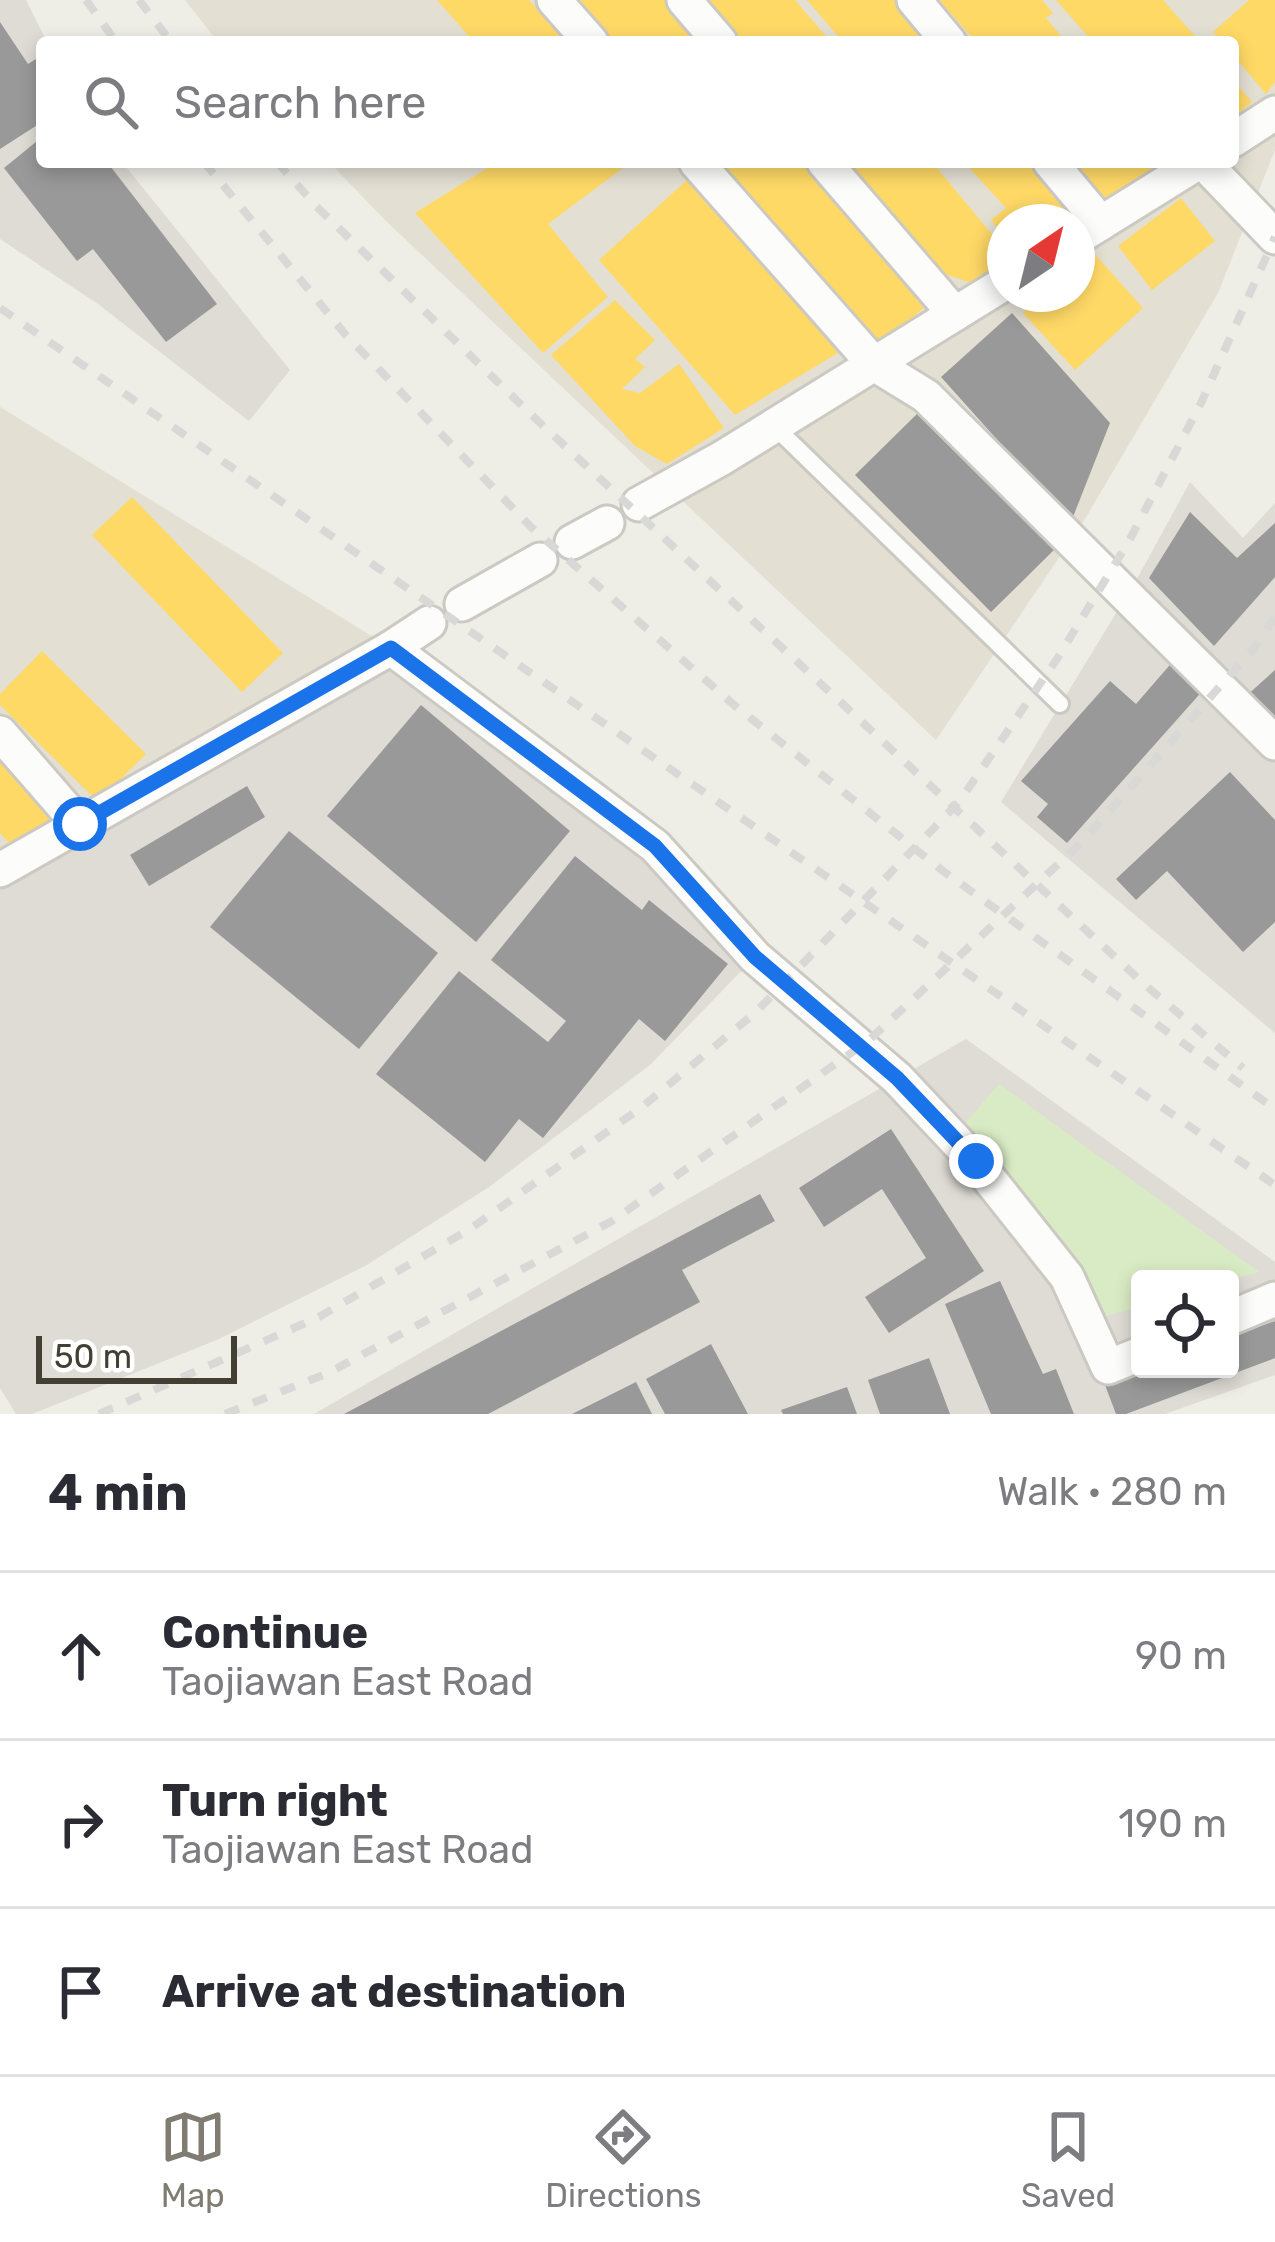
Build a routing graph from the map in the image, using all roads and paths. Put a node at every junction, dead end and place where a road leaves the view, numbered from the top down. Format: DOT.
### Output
graph roads {
  1 [pos="554,0"];
  2 [pos="684,0"];
  3 [pos="914,0"];
  4 [pos="586,36"];
  5 [pos="715,36"];
  6 [pos="944,36"];
  7 [pos="1275,113"];
  8 [pos="1239,136"];
  9 [pos="701,168"];
  10 [pos="829,168"];
  11 [pos="1053,168"];
  12 [pos="1191,168"];
  13 [pos="1207,168"];
  14 [pos="1074,204"];
  15 [pos="1095,226"];
  16 [pos="1275,237"];
  17 [pos="987,294"];
  18 [pos="955,314"];
  19 [pos="874,364"];
  20 [pos="774,425"];
  21 [pos="639,504"];
  22 [pos="607,523"];
  23 [pos="572,542"];
  24 [pos="540,560"];
  25 [pos="462,604"];
  26 [pos="429,622"];
  27 [pos="391,648"];
  28 [pos="1060,704"];
  29 [pos="0,733"];
  30 [pos="1275,743"];
  31 [pos="80,824"];
  32 [pos="0,870"];
  33 [pos="1275,1300"];
  34 [pos="1239,1314"];
  35 [pos="1131,1357"];
  1 -- 4 [label="street"];
  2 -- 5 [label="street"];
  3 -- 6 [label="street"];
  7 -- 8 [label="street"];
  9 -- 19 [label="street"];
  10 -- 18 [label="street"];
  11 -- 14 [label="street"];
  12 -- 15 [label="street"];
  13 -- 16 [label="street"];
  17 -- 18 [label="street"];
  18 -- 19 [label="street"];
  19 -- 20 [label="street"];
  19 -- 30 [label="street"];
  20 -- 21 [label="street"];
  20 -- 28 [label="lane"];
  22 -- 23 [label="street"];
  24 -- 25 [label="street"];
  26 -- 27 [label="street"];
  27 -- 31 [label="street"];
  27 -- 35 [label="street"];
  29 -- 31 [label="street"];
  31 -- 32 [label="street"];
  33 -- 34 [label="street"];
}
